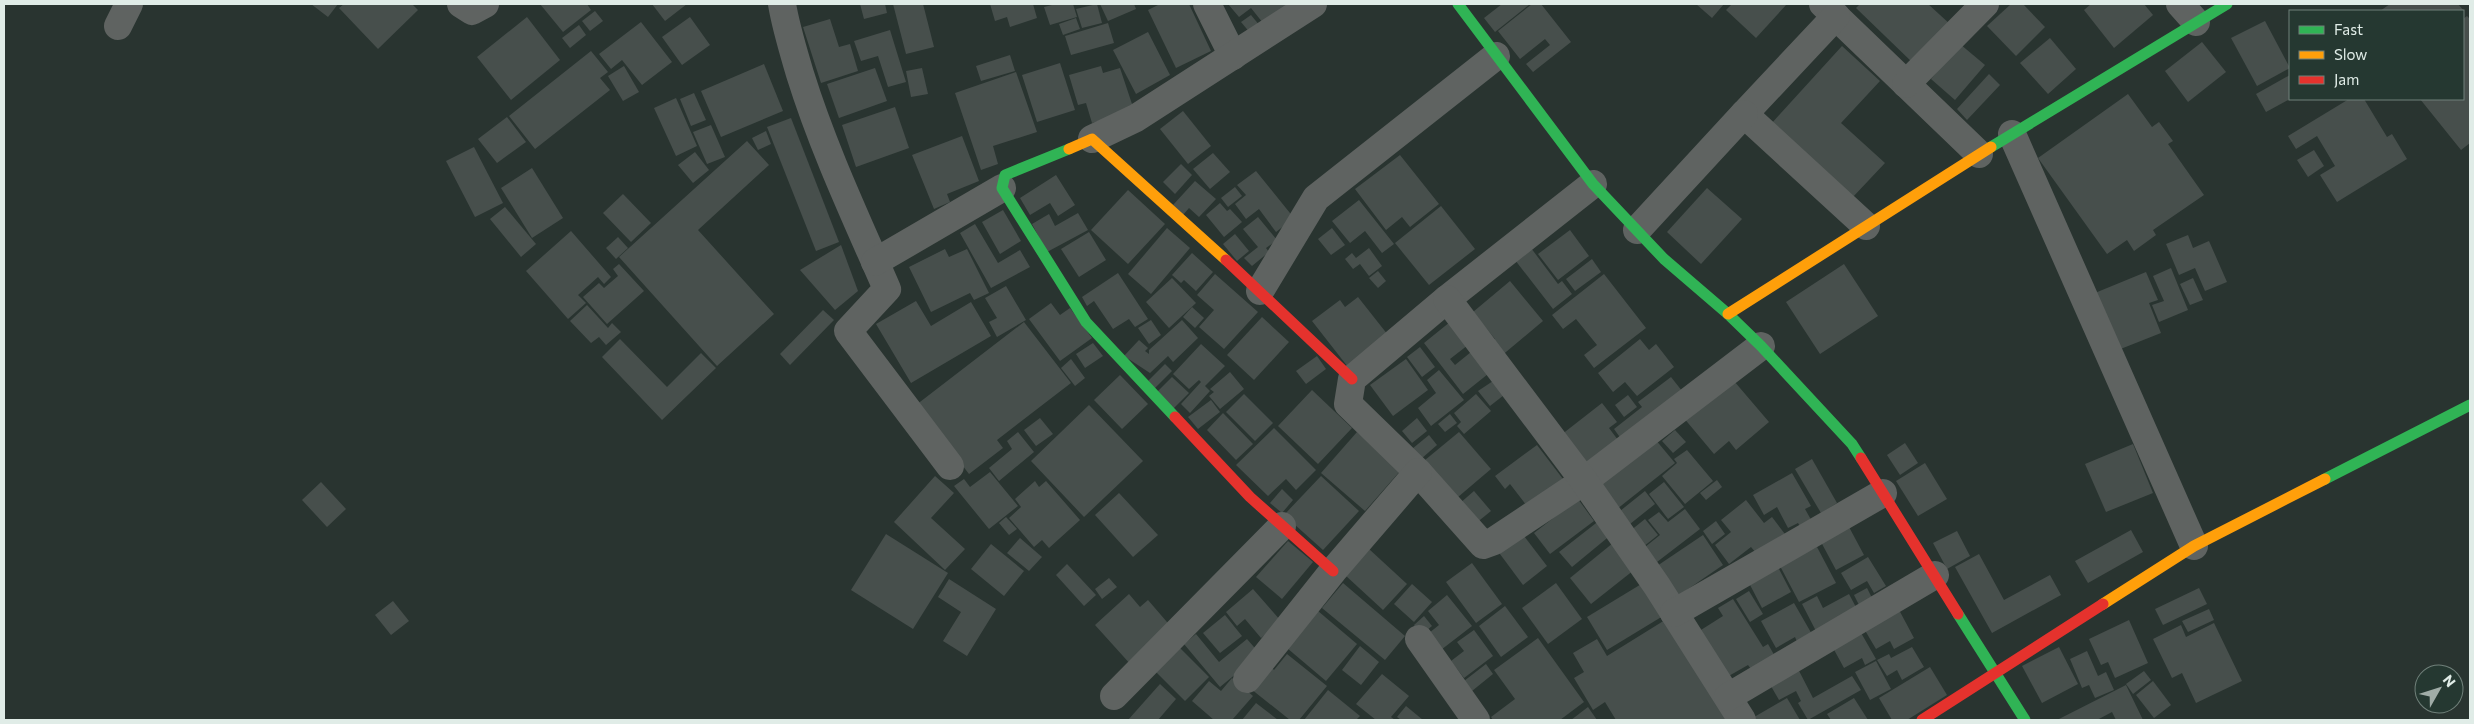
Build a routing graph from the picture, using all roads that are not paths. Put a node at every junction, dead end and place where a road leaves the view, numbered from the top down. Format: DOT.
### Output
graph roads {
  1 [pos="460,4"];
  2 [pos="485,4"];
  3 [pos="782,4"];
  4 [pos="1207,4"];
  5 [pos="1313,4"];
  6 [pos="1458,4"];
  7 [pos="1985,4"];
  8 [pos="2227,4"];
  9 [pos="1829,10"];
  10 [pos="2188,13"];
  11 [pos="1234,56"];
  12 [pos="1496,56"];
  13 [pos="1906,84"];
  14 [pos="1744,114"];
  15 [pos="2012,134"];
  16 [pos="1092,139"];
  17 [pos="1979,154"];
  18 [pos="1593,184"];
  19 [pos="1002,188"];
  20 [pos="1866,226"];
  21 [pos="1637,230"];
  22 [pos="875,262"];
  23 [pos="1260,291"];
  24 [pos="1447,299"];
  25 [pos="1728,314"];
  26 [pos="1761,346"];
  27 [pos="1352,379"];
  28 [pos="2470,405"];
  29 [pos="950,466"];
  30 [pos="1418,472"];
  31 [pos="1584,481"];
  32 [pos="1883,494"];
  33 [pos="1282,526"];
  34 [pos="2194,546"];
  35 [pos="1333,571"];
  36 [pos="1935,575"];
  37 [pos="1674,613"];
  38 [pos="1419,639"];
  39 [pos="1996,672"];
  40 [pos="1247,679"];
  41 [pos="1114,696"];
  42 [pos="1728,697"];
  43 [pos="1476,720"];
  44 [pos="1742,720"];
  45 [pos="1922,720"];
  46 [pos="2025,720"];
  1 -- 2 [label="street"];
  3 -- 22 [label="street"];
  4 -- 11 [label="street"];
  5 -- 11 [label="street"];
  6 -- 12 [label="street"];
  7 -- 13 [label="street"];
  8 -- 10 [label="street"];
  9 -- 13 [label="street"];
  9 -- 14 [label="street"];
  10 -- 15 [label="street"];
  11 -- 16 [label="street"];
  12 -- 18 [label="street"];
  12 -- 23 [label="street"];
  13 -- 17 [label="street"];
  14 -- 20 [label="street"];
  14 -- 21 [label="street"];
  15 -- 17 [label="street"];
  15 -- 34 [label="street"];
  16 -- 19 [label="street"];
  16 -- 23 [label="street"];
  17 -- 20 [label="street"];
  18 -- 21 [label="street"];
  18 -- 24 [label="street"];
  19 -- 22 [label="street"];
  19 -- 33 [label="street"];
  20 -- 25 [label="street"];
  21 -- 25 [label="street"];
  22 -- 29 [label="street"];
  23 -- 27 [label="street"];
  24 -- 27 [label="street"];
  24 -- 31 [label="street"];
  25 -- 26 [label="street"];
  26 -- 31 [label="street"];
  26 -- 32 [label="street"];
  27 -- 30 [label="street"];
  28 -- 34 [label="street"];
  30 -- 31 [label="street"];
  30 -- 35 [label="street"];
  31 -- 37 [label="street"];
  32 -- 36 [label="street"];
  32 -- 37 [label="street"];
  33 -- 35 [label="street"];
  33 -- 41 [label="street"];
  34 -- 39 [label="street"];
  35 -- 40 [label="street"];
  36 -- 39 [label="street"];
  36 -- 42 [label="street"];
  37 -- 42 [label="street"];
  38 -- 43 [label="street"];
  39 -- 45 [label="street"];
  39 -- 46 [label="street"];
  42 -- 44 [label="street"];
}
